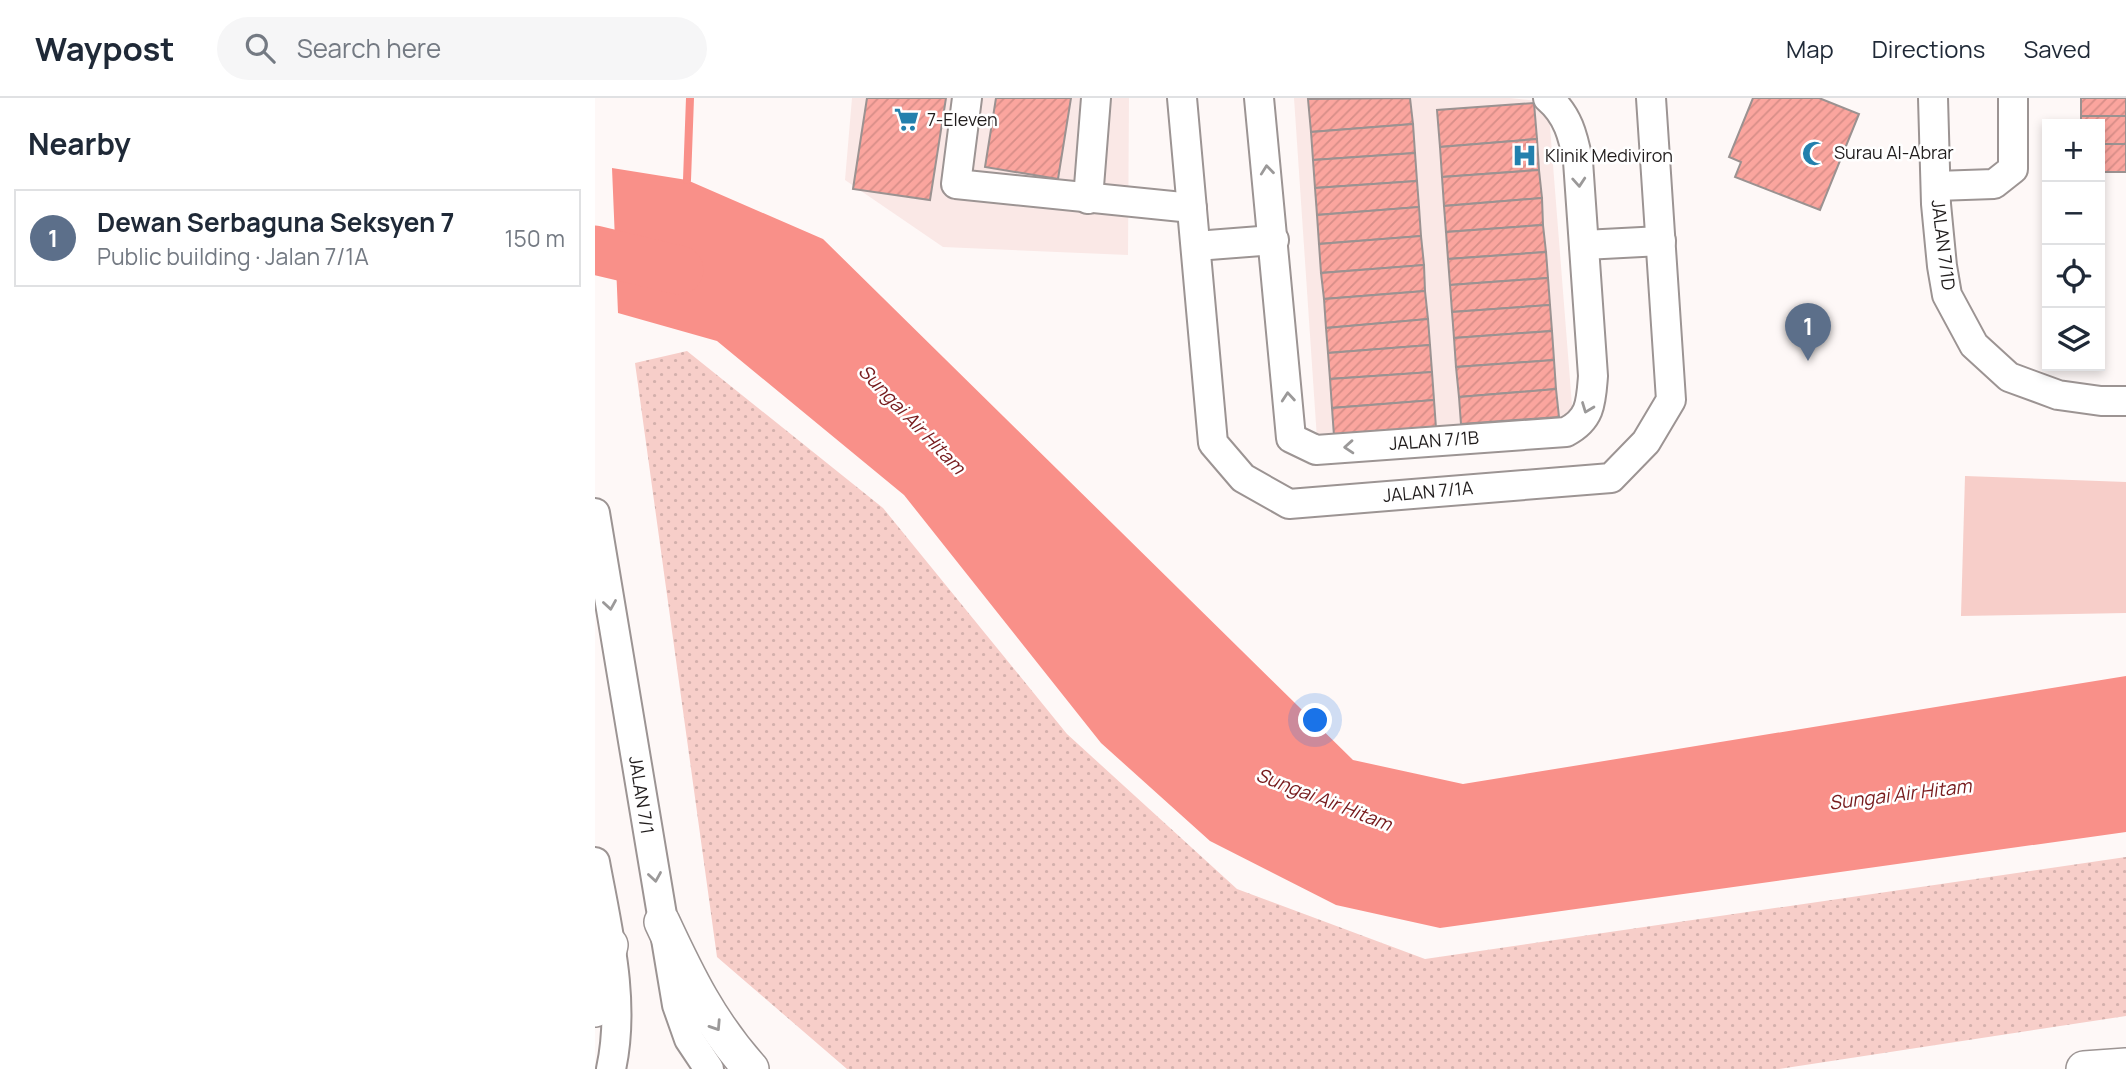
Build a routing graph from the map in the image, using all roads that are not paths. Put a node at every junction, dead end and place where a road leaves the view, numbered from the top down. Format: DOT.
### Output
graph roads {
  1 [pos="967,98"];
  2 [pos="1096,98"];
  3 [pos="1182,98"];
  4 [pos="1259,98"];
  5 [pos="1548,98"];
  6 [pos="1651,98"];
  7 [pos="1933,98"];
  8 [pos="2013,98"];
  9 [pos="1935,186"];
  10 [pos="1088,199"];
  11 [pos="1192,208"];
  12 [pos="1274,240"];
  13 [pos="1661,240"];
  14 [pos="1584,245"];
  15 [pos="1196,246"];
  16 [pos="2126,401"];
  17 [pos="595,513"];
  18 [pos="595,862"];
  19 [pos="662,922"];
  20 [pos="610,945"];
  21 [pos="595,1009"];
  22 [pos="2126,1066"];
  23 [pos="611,1069"];
  24 [pos="709,1069"];
  25 [pos="751,1069"];
  26 [pos="2084,1069"];
  1 -- 10 [label="street"];
  2 -- 10 [label="street"];
  3 -- 11 [label="street, JALAN 7/1A"];
  12 -- 4 [label="street, JALAN 7/1B, one-way"];
  5 -- 14 [label="street, JALAN 7/1B, one-way"];
  6 -- 13 [label="street, JALAN 7/1A"];
  7 -- 9 [label="street, JALAN 7/1D"];
  8 -- 9 [label="street"];
  9 -- 16 [label="street, JALAN 7/1D"];
  10 -- 11 [label="street"];
  11 -- 15 [label="street, JALAN 7/1A"];
  14 -- 12 [label="street, JALAN 7/1B, one-way"];
  12 -- 15 [label="street"];
  13 -- 14 [label="street"];
  13 -- 15 [label="street, JALAN 7/1A"];
  17 -- 19 [label="street, JALAN 7/1, one-way"];
  18 -- 20 [label="street"];
  19 -- 24 [label="street, JALAN 7/1"];
  19 -- 25 [label="main road, one-way"];
  20 -- 21 [label="main road"];
  20 -- 23 [label="street"];
  22 -- 26 [label="main road"];
}
